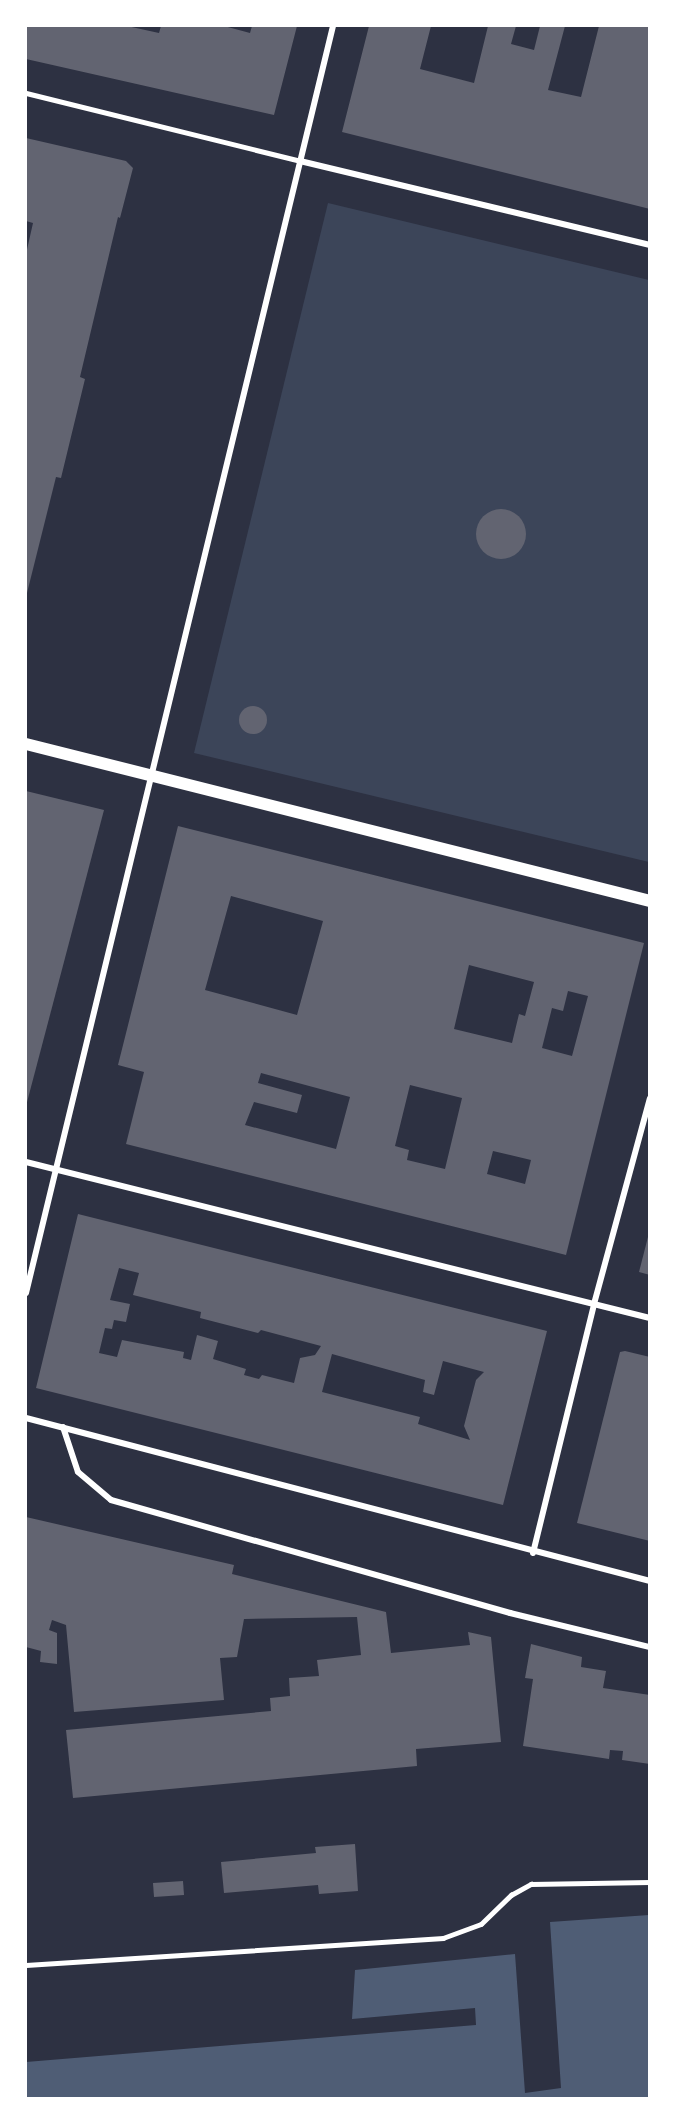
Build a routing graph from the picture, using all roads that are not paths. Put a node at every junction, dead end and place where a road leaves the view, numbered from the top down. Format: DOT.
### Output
graph roads {
  1 [pos="333,26"];
  2 [pos="26,93"];
  3 [pos="300,161"];
  4 [pos="650,245"];
  5 [pos="26,744"];
  6 [pos="151,775"];
  7 [pos="650,901"];
  8 [pos="650,1098"];
  9 [pos="26,1162"];
  10 [pos="55,1170"];
  11 [pos="26,1293"];
  12 [pos="594,1304"];
  13 [pos="650,1318"];
  14 [pos="26,1418"];
  15 [pos="63,1427"];
  16 [pos="533,1553"];
  17 [pos="650,1581"];
  18 [pos="650,1647"];
  19 [pos="650,1882"];
  20 [pos="26,1965"];
  1 -- 3 [label="street"];
  2 -- 3 [label="street"];
  3 -- 4 [label="street"];
  3 -- 6 [label="street"];
  5 -- 6 [label="main road"];
  6 -- 7 [label="main road"];
  6 -- 10 [label="street"];
  8 -- 12 [label="street"];
  9 -- 10 [label="street"];
  10 -- 11 [label="street"];
  10 -- 12 [label="street"];
  12 -- 13 [label="street"];
  12 -- 16 [label="street"];
  14 -- 15 [label="street"];
  15 -- 16 [label="street"];
  15 -- 18 [label="street"];
  16 -- 17 [label="street"];
  19 -- 20 [label="lane"];
}
